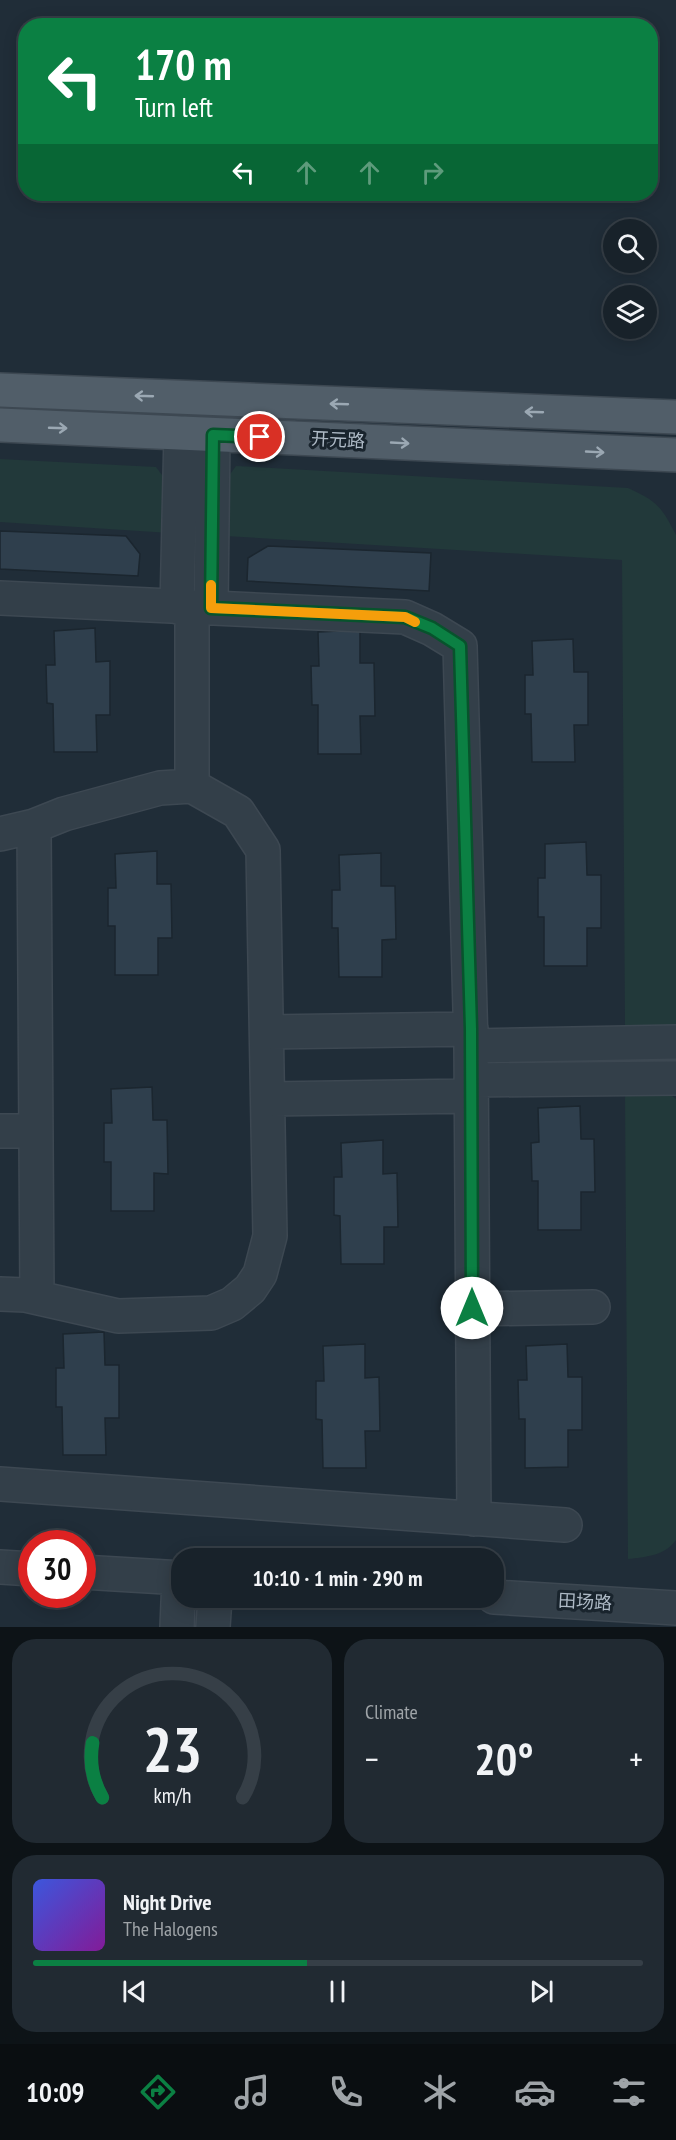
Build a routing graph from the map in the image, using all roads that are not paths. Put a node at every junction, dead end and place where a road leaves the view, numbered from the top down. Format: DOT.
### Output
graph roads {
  1 [pos="0,390"];
  2 [pos="676,417"];
  3 [pos="0,425"];
  4 [pos="181,433"];
  5 [pos="213,435"];
  6 [pos="676,455"];
  7 [pos="0,598"];
  8 [pos="193,608"];
  9 [pos="192,786"];
  10 [pos="34,826"];
  11 [pos="0,834"];
  12 [pos="267,1032"];
  13 [pos="471,1037"];
  14 [pos="676,1042"];
  15 [pos="676,1078"];
  16 [pos="471,1088"];
  17 [pos="268,1099"];
  18 [pos="0,1131"];
  19 [pos="36,1131"];
  20 [pos="0,1294"];
  21 [pos="37,1298"];
  22 [pos="593,1307"];
  23 [pos="472,1308"];
  24 [pos="0,1484"];
  25 [pos="474,1519"];
  26 [pos="565,1525"];
  27 [pos="0,1567"];
  28 [pos="18,1568"];
  29 [pos="96,1573"];
  30 [pos="171,1577"];
  31 [pos="504,1598"];
  32 [pos="178,1608"];
  33 [pos="214,1608"];
  34 [pos="676,1608"];
  35 [pos="177,1627"];
  36 [pos="213,1627"];
  2 -- 1 [label="main road, 开元路, one-way"];
  3 -- 4 [label="main road, 开元路, one-way"];
  4 -- 5 [label="main road, 开元路"];
  4 -- 8 [label="street"];
  5 -- 6 [label="main road, 开元路, one-way"];
  5 -- 8 [label="street"];
  7 -- 8 [label="street"];
  8 -- 9 [label="street"];
  8 -- 13 [label="street"];
  9 -- 10 [label="street"];
  9 -- 12 [label="street"];
  10 -- 11 [label="street"];
  10 -- 19 [label="street"];
  12 -- 13 [label="street"];
  12 -- 17 [label="street"];
  13 -- 14 [label="street"];
  13 -- 16 [label="street"];
  15 -- 16 [label="street"];
  16 -- 17 [label="street"];
  16 -- 23 [label="street"];
  17 -- 21 [label="street"];
  18 -- 19 [label="street"];
  19 -- 21 [label="street"];
  20 -- 21 [label="street"];
  22 -- 23 [label="street"];
  23 -- 25 [label="street"];
  24 -- 25 [label="street"];
  25 -- 26 [label="street"];
  27 -- 28 [label="street"];
  29 -- 30 [label="street"];
  31 -- 34 [label="street, 田场路"];
  32 -- 35 [label="street"];
  33 -- 36 [label="street"];
}
